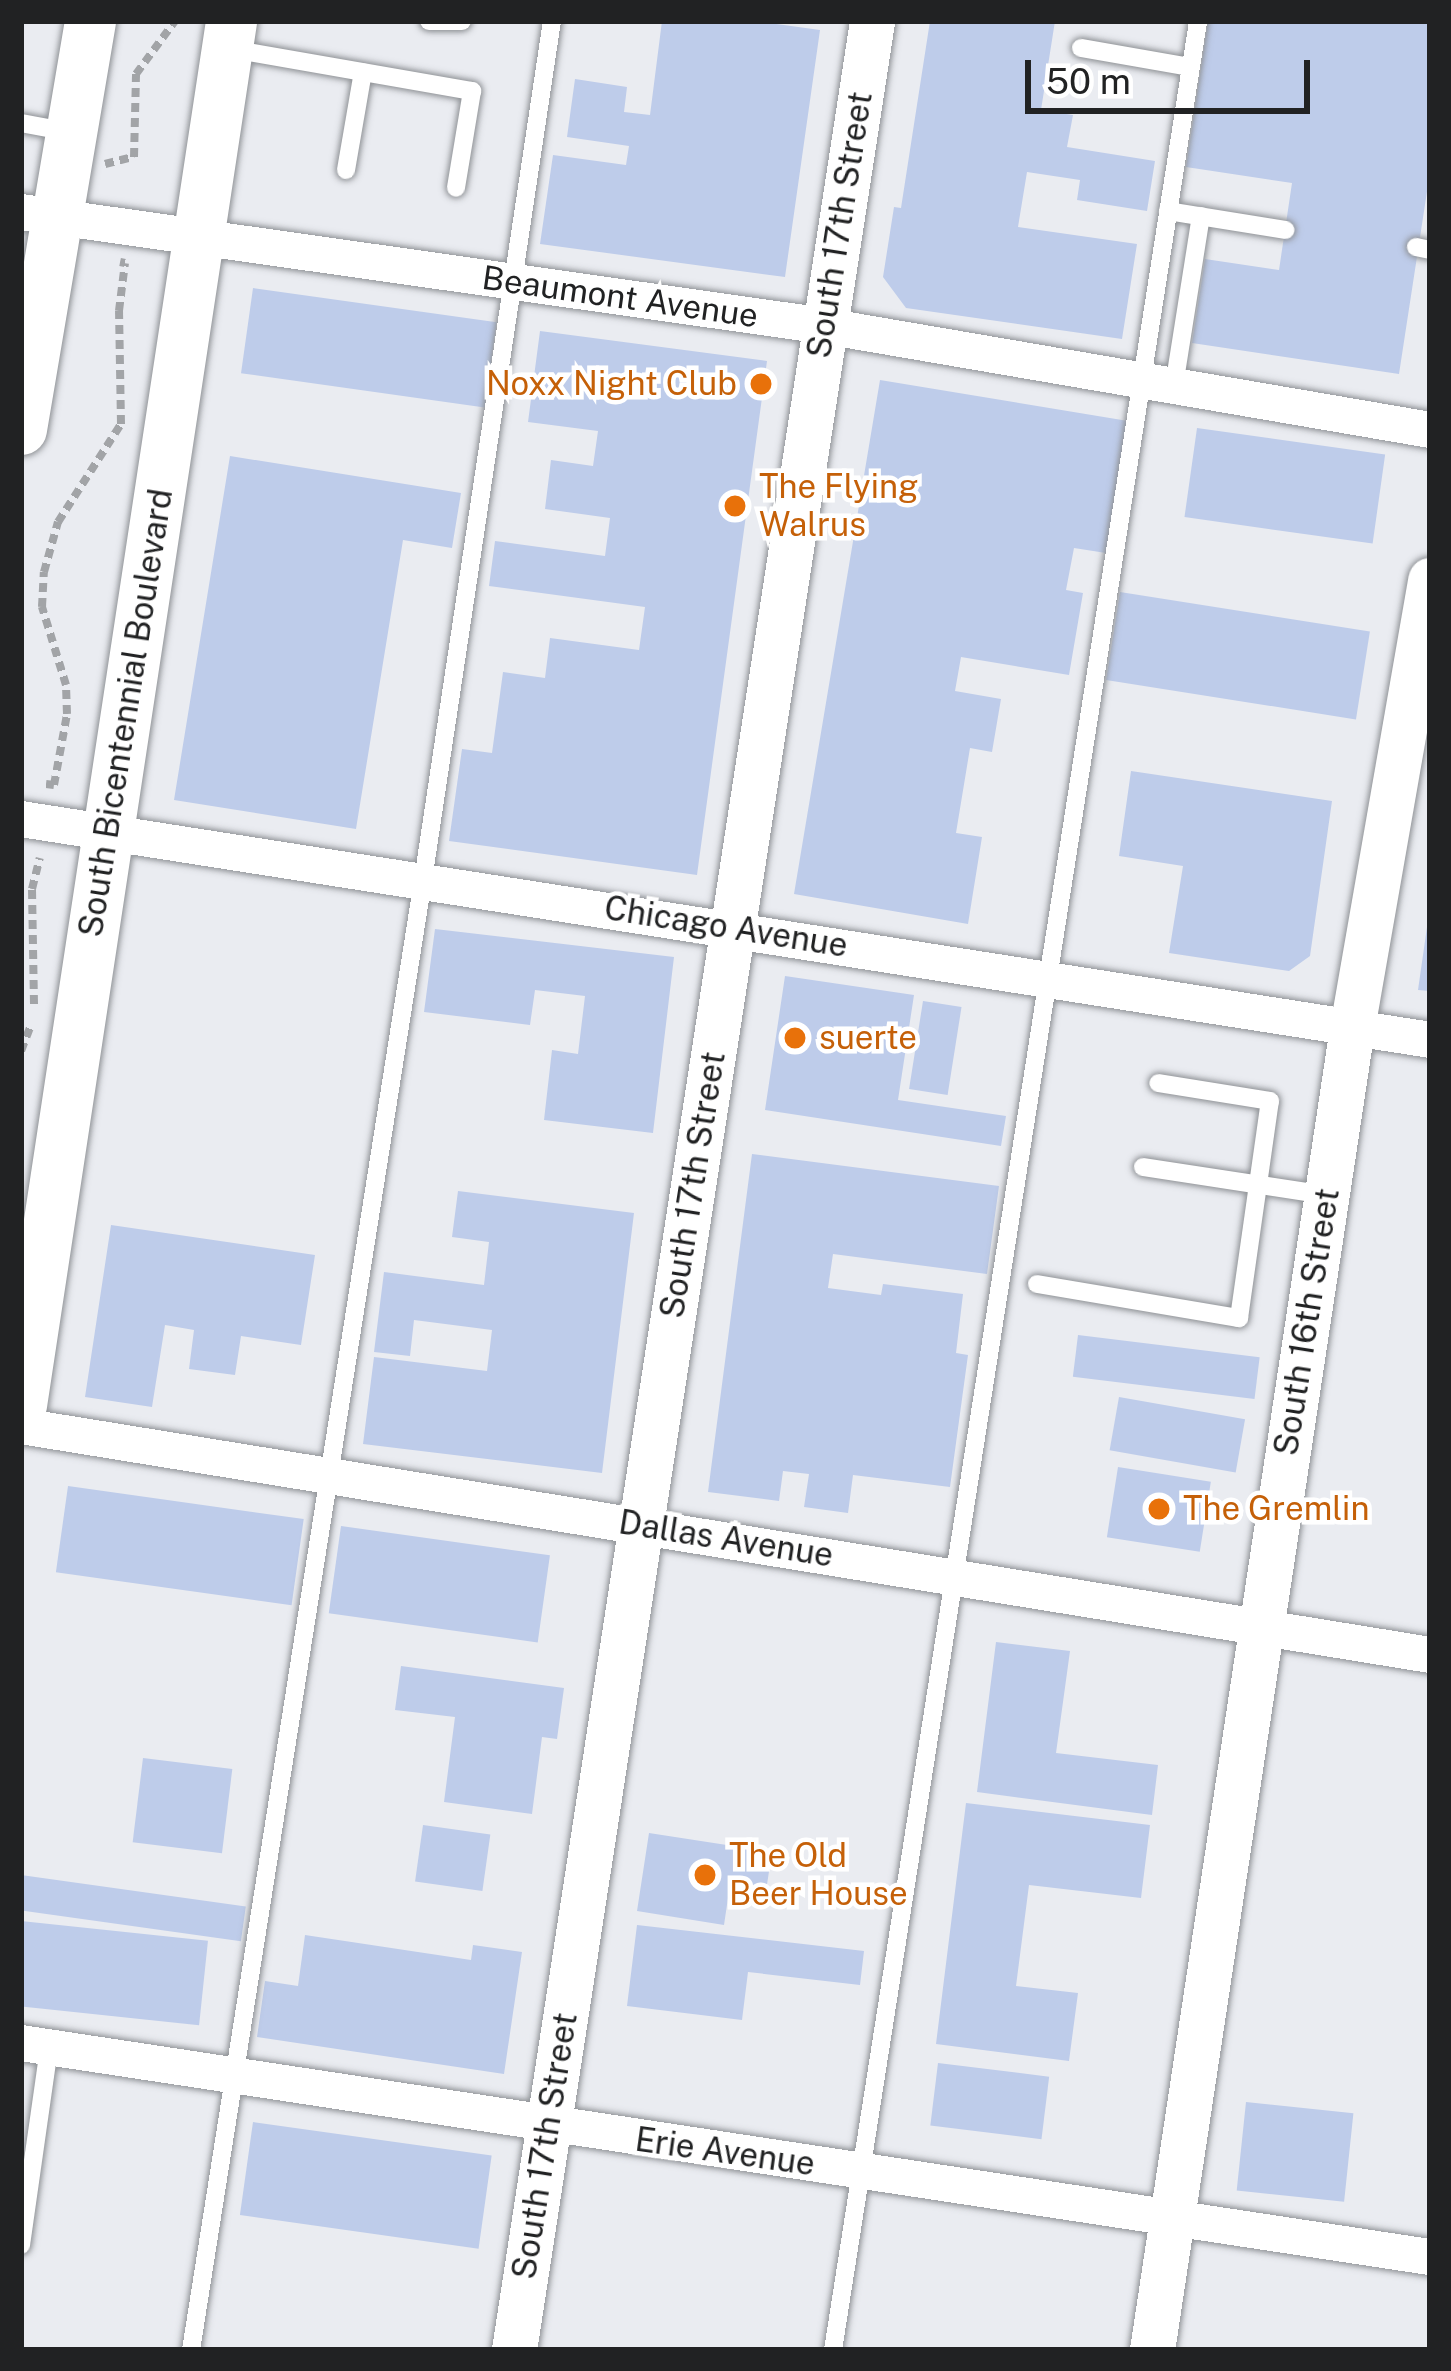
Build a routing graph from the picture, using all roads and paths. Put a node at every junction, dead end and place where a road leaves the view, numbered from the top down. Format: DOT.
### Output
graph roads {
  1 [pos="90,21"];
  2 [pos="175,21"];
  3 [pos="429,21"];
  4 [pos="462,21"];
  5 [pos="552,21"];
  6 [pos="872,21"];
  7 [pos="1198,21"];
  8 [pos="229,34"];
  9 [pos="1081,48"];
  10 [pos="1190,68"];
  11 [pos="363,72"];
  12 [pos="21,123"];
  13 [pos="87,149"];
  14 [pos="346,170"];
  15 [pos="456,188"];
  16 [pos="1168,211"];
  17 [pos="40,215"];
  18 [pos="1201,216"];
  19 [pos="1285,230"];
  20 [pos="198,236"];
  21 [pos="100,262"];
  22 [pos="512,281"];
  23 [pos="825,326"];
  24 [pos="1158,383"];
  25 [pos="21,429"];
  26 [pos="1430,430"];
  27 [pos="1430,580"];
  28 [pos="36,783"];
  29 [pos="21,819"];
  30 [pos="107,833"];
  31 [pos="21,855"];
  32 [pos="423,880"];
  33 [pos="732,927"];
  34 [pos="1045,978"];
  35 [pos="1352,1028"];
  36 [pos="1430,1040"];
  37 [pos="21,1051"];
  38 [pos="1158,1083"];
  39 [pos="1143,1167"];
  40 [pos="1257,1186"];
  41 [pos="1327,1195"];
  42 [pos="1037,1284"];
  43 [pos="21,1406"];
  44 [pos="21,1426"];
  45 [pos="329,1475"];
  46 [pos="640,1524"];
  47 [pos="951,1576"];
  48 [pos="1260,1628"];
  49 [pos="1430,1655"];
  50 [pos="35,2046"];
  51 [pos="230,2076"];
  52 [pos="548,2126"];
  53 [pos="860,2172"];
  54 [pos="1172,2218"];
  55 [pos="21,2245"];
  56 [pos="1430,2258"];
  57 [pos="191,2350"];
  58 [pos="514,2350"];
  59 [pos="833,2350"];
  60 [pos="1152,2350"];
  1 -- 13 [label="main road"];
  2 -- 13 [label="path"];
  3 -- 4 [label="lane"];
  5 -- 22 [label="lane"];
  6 -- 23 [label="street, South 17th Street"];
  7 -- 10 [label="lane"];
  8 -- 11 [label="lane"];
  8 -- 20 [label="main road, South Bicentennial Boulevard"];
  9 -- 10 [label="lane"];
  10 -- 16 [label="lane"];
  11 -- 14 [label="lane"];
  11 -- 15 [label="lane"];
  12 -- 13 [label="lane"];
  13 -- 17 [label="main road"];
  16 -- 18 [label="lane"];
  16 -- 24 [label="lane"];
  17 -- 20 [label="street, Beaumont Avenue"];
  17 -- 25 [label="main road"];
  18 -- 19 [label="lane"];
  18 -- 24 [label="lane"];
  20 -- 22 [label="street, Beaumont Avenue"];
  20 -- 30 [label="main road, South Bicentennial Boulevard"];
  21 -- 28 [label="path"];
  22 -- 23 [label="street, Beaumont Avenue"];
  22 -- 32 [label="lane"];
  23 -- 24 [label="street, Beaumont Avenue"];
  23 -- 33 [label="street, South 17th Street"];
  24 -- 26 [label="street, Beaumont Avenue"];
  24 -- 34 [label="lane"];
  27 -- 35 [label="street, South 16th Street"];
  29 -- 30 [label="street, Chicago Avenue"];
  30 -- 32 [label="street, Chicago Avenue"];
  30 -- 43 [label="main road, South Bicentennial Boulevard"];
  31 -- 37 [label="path"];
  32 -- 33 [label="street, Chicago Avenue"];
  32 -- 45 [label="lane"];
  33 -- 34 [label="street, Chicago Avenue"];
  33 -- 46 [label="street, South 17th Street"];
  34 -- 35 [label="street, Chicago Avenue"];
  34 -- 47 [label="lane"];
  35 -- 36 [label="street, Chicago Avenue"];
  35 -- 41 [label="street, South 16th Street"];
  38 -- 40 [label="lane"];
  39 -- 40 [label="lane"];
  40 -- 41 [label="lane"];
  40 -- 42 [label="lane"];
  41 -- 48 [label="street, South 16th Street"];
  44 -- 45 [label="street, Dallas Avenue"];
  45 -- 46 [label="street, Dallas Avenue"];
  45 -- 51 [label="lane"];
  46 -- 47 [label="street, Dallas Avenue"];
  46 -- 52 [label="street, South 17th Street"];
  47 -- 48 [label="street, Dallas Avenue"];
  47 -- 53 [label="lane"];
  48 -- 49 [label="street, Dallas Avenue"];
  48 -- 54 [label="street, South 16th Street"];
  50 -- 51 [label="street, Erie Avenue"];
  50 -- 55 [label="lane"];
  51 -- 52 [label="street, Erie Avenue"];
  51 -- 57 [label="lane"];
  52 -- 53 [label="street, Erie Avenue"];
  52 -- 58 [label="street, South 17th Street"];
  53 -- 54 [label="street, Erie Avenue"];
  53 -- 59 [label="lane"];
  54 -- 56 [label="street, Erie Avenue"];
  54 -- 60 [label="street, South 16th Street"];
}
